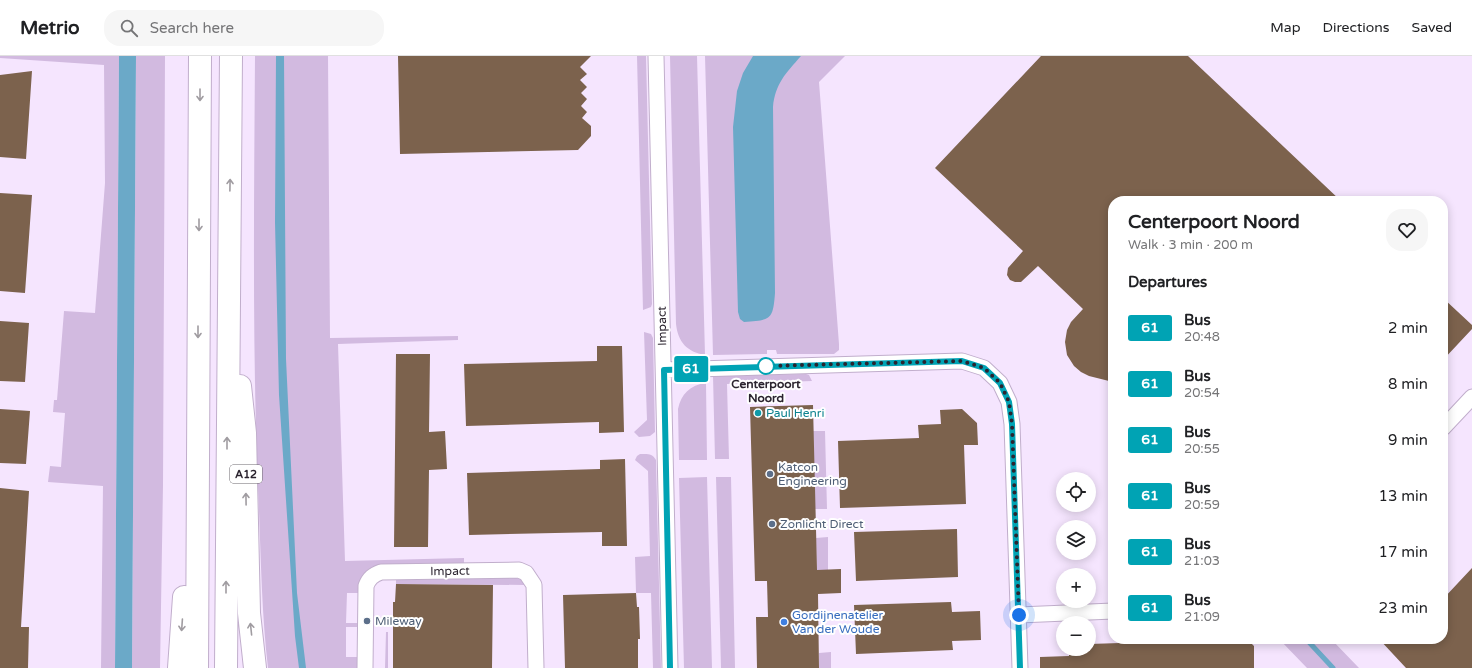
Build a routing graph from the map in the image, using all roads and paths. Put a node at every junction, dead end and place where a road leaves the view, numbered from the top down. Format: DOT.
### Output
graph roads {
  1 [pos="200,56"];
  2 [pos="231,56"];
  3 [pos="656,56"];
  4 [pos="229,280"];
  5 [pos="664,370"];
  6 [pos="198,390"];
  7 [pos="1472,397"];
  8 [pos="1448,423"];
  9 [pos="1108,611"];
  10 [pos="1019,615"];
  11 [pos="179,668"];
  12 [pos="197,668"];
  13 [pos="226,668"];
  14 [pos="254,668"];
  15 [pos="365,668"];
  16 [pos="536,668"];
  17 [pos="670,668"];
  18 [pos="1020,668"];
  1 -- 6 [label="highway, one-way"];
  4 -- 2 [label="highway, A12, one-way"];
  3 -- 5 [label="street, Impact"];
  13 -- 4 [label="highway, A12, one-way"];
  14 -- 4 [label="highway, A12, one-way"];
  5 -- 10 [label="street"];
  5 -- 17 [label="street, Impact"];
  6 -- 11 [label="highway, one-way"];
  6 -- 12 [label="highway"];
  7 -- 8 [label="street"];
  9 -- 10 [label="street"];
  10 -- 18 [label="street"];
  15 -- 16 [label="street, Impact"];
}
